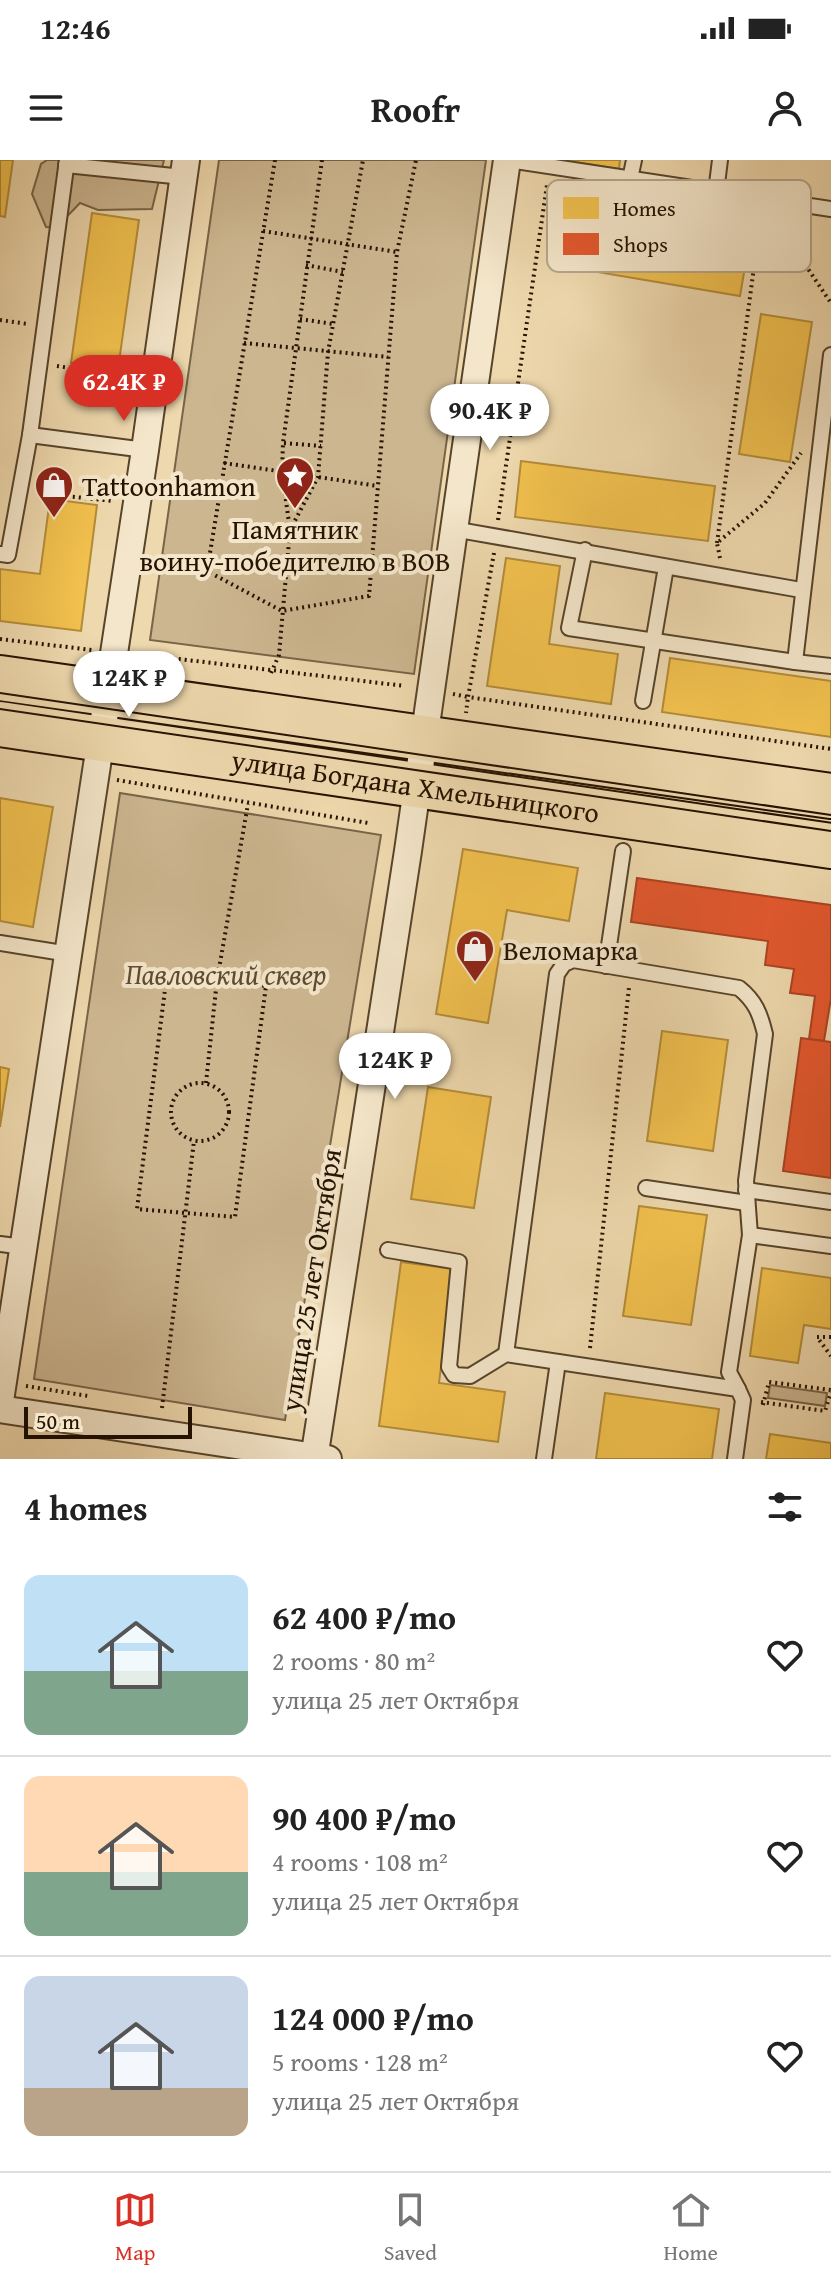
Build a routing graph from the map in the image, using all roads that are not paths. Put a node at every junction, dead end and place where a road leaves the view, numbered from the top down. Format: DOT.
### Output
graph roads {
  1 [pos="507,160"];
  2 [pos="634,160"];
  3 [pos="720,160"];
  4 [pos="67,162"];
  5 [pos="184,168"];
  6 [pos="630,179"];
  7 [pos="637,180"];
  8 [pos="718,180"];
  9 [pos="811,207"];
  10 [pos="831,209"];
  11 [pos="831,355"];
  12 [pos="30,435"];
  13 [pos="145,450"];
  14 [pos="453,529"];
  15 [pos="585,550"];
  16 [pos="0,554"];
  17 [pos="666,567"];
  18 [pos="801,590"];
  19 [pos="653,640"];
  20 [pos="795,662"];
  21 [pos="831,666"];
  22 [pos="0,678"];
  23 [pos="107,693"];
  24 [pos="643,701"];
  25 [pos="0,724"];
  26 [pos="424,737"];
  27 [pos="99,756"];
  28 [pos="417,785"];
  29 [pos="831,796"];
  30 [pos="831,846"];
  31 [pos="623,851"];
  32 [pos="0,943"];
  33 [pos="69,954"];
  34 [pos="606,966"];
  35 [pos="646,1188"];
  36 [pos="746,1197"];
  37 [pos="831,1202"];
  38 [pos="750,1235"];
  39 [pos="12,1245"];
  40 [pos="831,1246"];
  41 [pos="388,1250"];
  42 [pos="506,1354"];
  43 [pos="558,1362"];
  44 [pos="738,1389"];
  45 [pos="0,1401"];
  46 [pos="0,1409"];
  47 [pos="318,1458"];
  48 [pos="544,1459"];
  49 [pos="735,1459"];
  1 -- 6 [label="lane"];
  1 -- 14 [label="street, улица 25 лет Октября"];
  2 -- 6 [label="lane"];
  3 -- 8 [label="lane"];
  4 -- 5 [label="lane"];
  4 -- 12 [label="lane"];
  5 -- 13 [label="street"];
  6 -- 7 [label="lane"];
  9 -- 10 [label="lane"];
  11 -- 18 [label="lane"];
  12 -- 13 [label="lane"];
  12 -- 16 [label="lane"];
  13 -- 23 [label="street"];
  14 -- 15 [label="lane"];
  14 -- 26 [label="street, улица 25 лет Октября"];
  15 -- 17 [label="lane"];
  15 -- 19 [label="lane"];
  17 -- 18 [label="lane"];
  17 -- 19 [label="lane"];
  18 -- 20 [label="lane"];
  19 -- 20 [label="lane"];
  19 -- 24 [label="lane"];
  20 -- 21 [label="lane"];
  22 -- 23 [label="highway, улица Богдана Хмельницкого"];
  23 -- 26 [label="highway, улица Богдана Хмельницкого"];
  23 -- 27 [label="street"];
  25 -- 27 [label="highway, улица Богдана Хмельницкого"];
  26 -- 28 [label="street, улица 25 лет Октября"];
  26 -- 29 [label="highway, улица Богдана Хмельницкого"];
  27 -- 28 [label="highway, улица Богдана Хмельницкого"];
  27 -- 33 [label="street"];
  28 -- 30 [label="highway, улица Богдана Хмельницкого"];
  28 -- 47 [label="street, улица 25 лет Октября"];
  31 -- 34 [label="lane"];
  32 -- 33 [label="lane"];
  33 -- 39 [label="street"];
  34 -- 36 [label="lane"];
  34 -- 42 [label="lane"];
  35 -- 36 [label="lane"];
  36 -- 37 [label="lane"];
  36 -- 38 [label="lane"];
  38 -- 40 [label="lane"];
  38 -- 44 [label="lane"];
  39 -- 45 [label="street"];
  41 -- 42 [label="lane"];
  42 -- 43 [label="lane"];
  43 -- 44 [label="lane"];
  43 -- 48 [label="lane"];
  44 -- 49 [label="lane"];
  46 -- 47 [label="street"];
}
